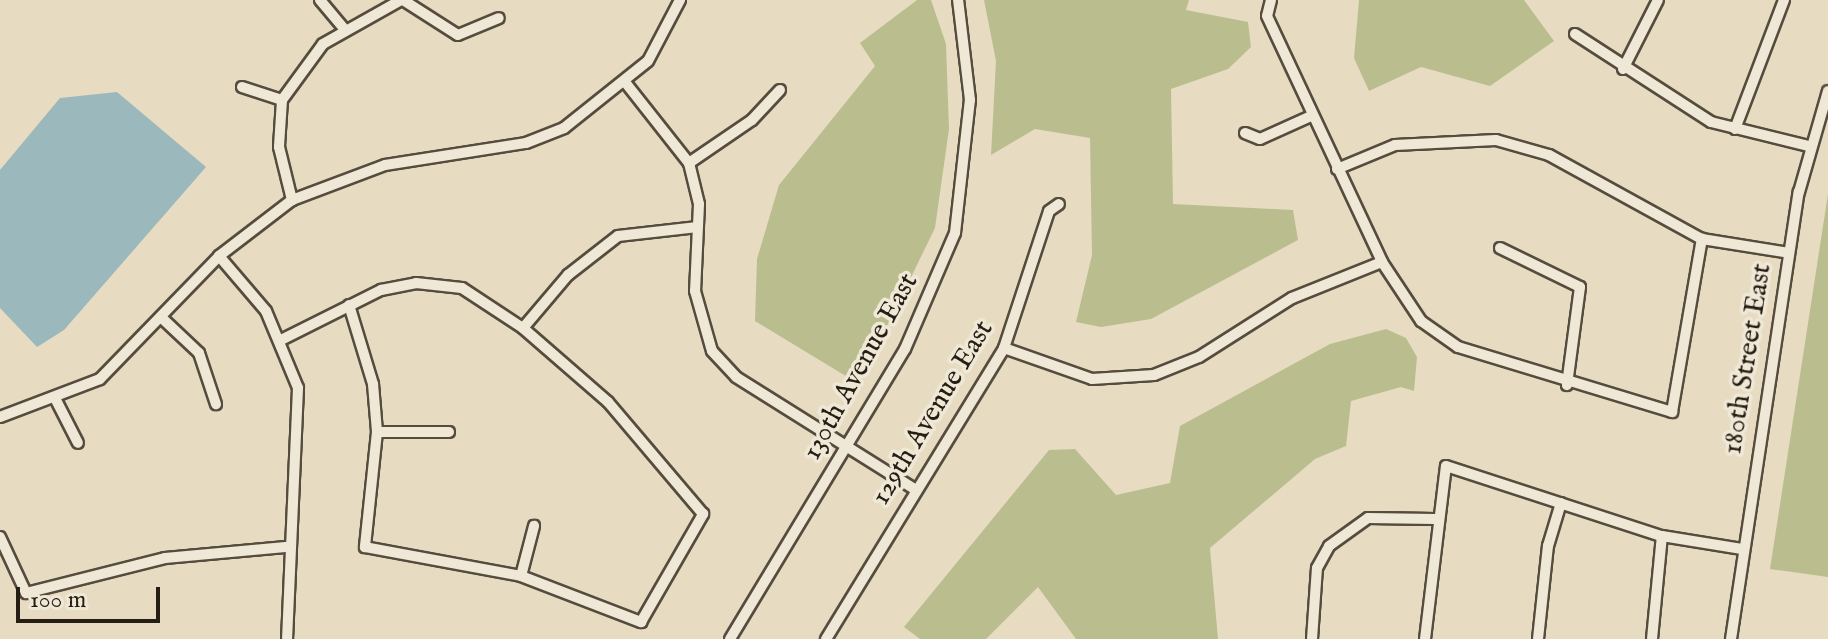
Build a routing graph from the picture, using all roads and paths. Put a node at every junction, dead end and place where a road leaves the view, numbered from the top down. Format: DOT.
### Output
graph roads {
  1 [pos="320,0"];
  2 [pos="402,0"];
  3 [pos="680,0"];
  4 [pos="958,0"];
  5 [pos="1271,0"];
  6 [pos="1658,0"];
  7 [pos="1784,0"];
  8 [pos="499,18"];
  9 [pos="345,30"];
  10 [pos="1575,34"];
  11 [pos="1623,69"];
  12 [pos="625,82"];
  13 [pos="242,87"];
  14 [pos="780,90"];
  15 [pos="1828,91"];
  16 [pos="282,100"];
  17 [pos="1311,116"];
  18 [pos="1735,129"];
  19 [pos="1245,133"];
  20 [pos="1809,146"];
  21 [pos="689,163"];
  22 [pos="1337,169"];
  23 [pos="292,200"];
  24 [pos="1059,204"];
  25 [pos="697,227"];
  26 [pos="1702,239"];
  27 [pos="1500,248"];
  28 [pos="1789,253"];
  29 [pos="219,256"];
  30 [pos="1382,262"];
  31 [pos="349,305"];
  32 [pos="164,320"];
  33 [pos="523,328"];
  34 [pos="281,340"];
  35 [pos="1004,348"];
  36 [pos="1567,385"];
  37 [pos="56,400"];
  38 [pos="216,404"];
  39 [pos="0,417"];
  40 [pos="377,432"];
  41 [pos="449,432"];
  42 [pos="78,443"];
  43 [pos="847,448"];
  44 [pos="916,490"];
  45 [pos="1561,503"];
  46 [pos="1435,519"];
  47 [pos="534,526"];
  48 [pos="1662,536"];
  49 [pos="0,537"];
  50 [pos="286,547"];
  51 [pos="1742,549"];
  52 [pos="521,576"];
  53 [pos="287,639"];
  54 [pos="730,639"];
  55 [pos="826,639"];
  56 [pos="1312,639"];
  57 [pos="1425,639"];
  58 [pos="1538,639"];
  59 [pos="1652,639"];
  60 [pos="1731,639"];
  1 -- 9 [label="street"];
  2 -- 8 [label="street"];
  2 -- 9 [label="street"];
  3 -- 12 [label="street"];
  4 -- 43 [label="street, 130th Avenue East"];
  5 -- 17 [label="street"];
  6 -- 11 [label="street"];
  7 -- 18 [label="street"];
  9 -- 16 [label="street"];
  10 -- 11 [label="street"];
  11 -- 18 [label="street"];
  12 -- 21 [label="street"];
  12 -- 23 [label="street"];
  13 -- 16 [label="street"];
  14 -- 21 [label="street"];
  15 -- 20 [label="street, 180th Street East"];
  16 -- 23 [label="street"];
  17 -- 19 [label="street"];
  17 -- 22 [label="street"];
  18 -- 20 [label="street"];
  20 -- 28 [label="street, 180th Street East"];
  21 -- 25 [label="street"];
  22 -- 26 [label="street"];
  22 -- 30 [label="street"];
  23 -- 29 [label="street"];
  24 -- 35 [label="street, 129th Avenue East"];
  25 -- 33 [label="street"];
  25 -- 43 [label="street"];
  26 -- 28 [label="street"];
  26 -- 36 [label="street"];
  27 -- 36 [label="street"];
  28 -- 51 [label="street, 180th Street East"];
  29 -- 32 [label="street"];
  29 -- 34 [label="street"];
  30 -- 35 [label="street"];
  30 -- 36 [label="street"];
  31 -- 33 [label="street"];
  31 -- 34 [label="street"];
  31 -- 40 [label="street"];
  32 -- 37 [label="street"];
  32 -- 38 [label="street"];
  33 -- 52 [label="street"];
  34 -- 50 [label="street"];
  35 -- 44 [label="street, 129th Avenue East"];
  37 -- 39 [label="street"];
  37 -- 42 [label="street"];
  40 -- 41 [label="street"];
  40 -- 52 [label="street"];
  43 -- 44 [label="street"];
  43 -- 54 [label="street, 130th Avenue East"];
  44 -- 55 [label="street, 129th Avenue East"];
  45 -- 46 [label="street"];
  45 -- 48 [label="street"];
  45 -- 58 [label="street"];
  46 -- 56 [label="street"];
  46 -- 57 [label="street"];
  47 -- 52 [label="street"];
  48 -- 51 [label="street"];
  48 -- 59 [label="street"];
  49 -- 50 [label="street"];
  50 -- 53 [label="street"];
  51 -- 60 [label="street, 180th Street East"];
}
